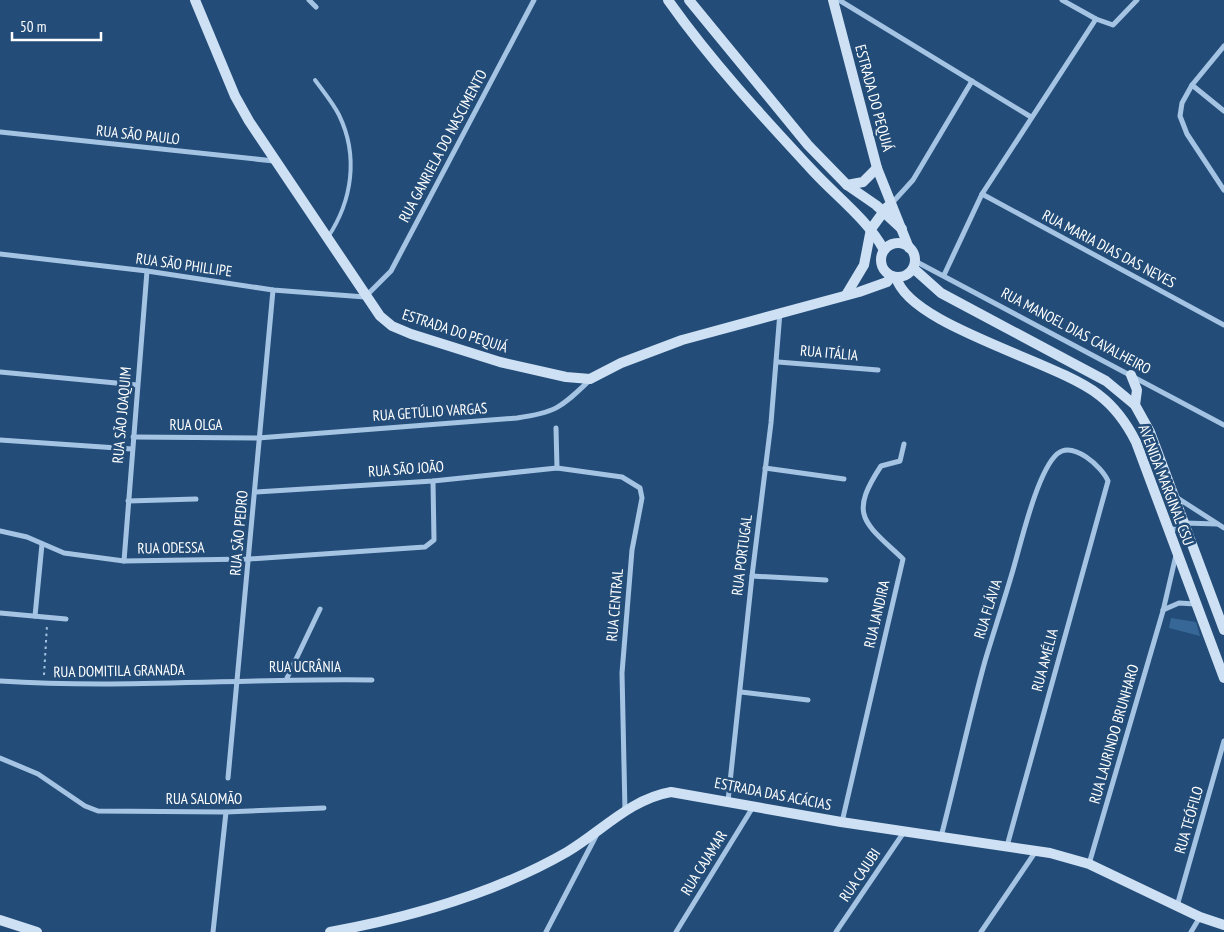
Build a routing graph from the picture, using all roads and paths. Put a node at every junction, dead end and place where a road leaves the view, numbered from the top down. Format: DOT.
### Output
graph roads {
  1 [pos="195,0"];
  2 [pos="309,0"];
  3 [pos="534,0"];
  4 [pos="668,0"];
  5 [pos="689,0"];
  6 [pos="833,0"];
  7 [pos="839,0"];
  8 [pos="1062,0"];
  9 [pos="1137,0"];
  10 [pos="316,7"];
  11 [pos="1096,19"];
  12 [pos="1224,46"];
  13 [pos="315,80"];
  14 [pos="972,81"];
  15 [pos="1192,85"];
  16 [pos="771,100"];
  17 [pos="758,110"];
  18 [pos="1224,111"];
  19 [pos="1031,117"];
  20 [pos="0,132"];
  21 [pos="274,161"];
  22 [pos="877,168"];
  23 [pos="848,185"];
  24 [pos="1224,190"];
  25 [pos="982,194"];
  26 [pos="892,202"];
  27 [pos="883,211"];
  28 [pos="902,229"];
  29 [pos="871,230"];
  30 [pos="327,239"];
  31 [pos="909,248"];
  32 [pos="883,252"];
  33 [pos="0,254"];
  34 [pos="864,264"];
  35 [pos="914,264"];
  36 [pos="147,271"];
  37 [pos="944,275"];
  38 [pos="894,277"];
  39 [pos="273,290"];
  40 [pos="846,295"];
  41 [pos="365,297"];
  42 [pos="780,312"];
  43 [pos="1224,325"];
  44 [pos="778,362"];
  45 [pos="878,370"];
  46 [pos="0,372"];
  47 [pos="1131,374"];
  48 [pos="590,379"];
  49 [pos="137,385"];
  50 [pos="1135,405"];
  51 [pos="1224,425"];
  52 [pos="556,428"];
  53 [pos="133,437"];
  54 [pos="258,438"];
  55 [pos="0,440"];
  56 [pos="904,444"];
  57 [pos="132,449"];
  58 [pos="557,468"];
  59 [pos="765,468"];
  60 [pos="844,479"];
  61 [pos="433,481"];
  62 [pos="1108,481"];
  63 [pos="256,492"];
  64 [pos="1174,495"];
  65 [pos="196,498"];
  66 [pos="128,501"];
  67 [pos="1185,523"];
  68 [pos="1218,524"];
  69 [pos="1224,528"];
  70 [pos="0,531"];
  71 [pos="1169,532"];
  72 [pos="42,544"];
  73 [pos="1176,552"];
  74 [pos="249,559"];
  75 [pos="124,561"];
  76 [pos="752,576"];
  77 [pos="826,580"];
  78 [pos="1195,604"];
  79 [pos="320,609"];
  80 [pos="1163,611"];
  81 [pos="0,613"];
  82 [pos="35,616"];
  83 [pos="48,617"];
  84 [pos="66,619"];
  85 [pos="1224,629"];
  86 [pos="1220,657"];
  87 [pos="287,678"];
  88 [pos="1224,678"];
  89 [pos="372,680"];
  90 [pos="0,681"];
  91 [pos="238,681"];
  92 [pos="44,684"];
  93 [pos="741,692"];
  94 [pos="808,700"];
  95 [pos="1224,745"];
  96 [pos="0,758"];
  97 [pos="228,778"];
  98 [pos="728,801"];
  99 [pos="753,807"];
  100 [pos="324,808"];
  101 [pos="226,812"];
  102 [pos="625,812"];
  103 [pos="842,822"];
  104 [pos="600,830"];
  105 [pos="904,832"];
  106 [pos="941,837"];
  107 [pos="1007,846"];
  108 [pos="1036,850"];
  109 [pos="1089,864"];
  110 [pos="1177,906"];
  111 [pos="1200,917"];
  112 [pos="1,921"];
  113 [pos="1224,925"];
  114 [pos="37,932"];
  115 [pos="213,932"];
  116 [pos="330,932"];
  117 [pos="546,932"];
  118 [pos="676,932"];
  119 [pos="836,932"];
  120 [pos="981,932"];
  121 [pos="1191,932"];
  1 -- 21 [label="main road, ESTRADA DO PEQUIÁ"];
  2 -- 10 [label="street"];
  3 -- 41 [label="street, RUA GANRIELA DO NASCIMENTO"];
  4 -- 17 [label="main road"];
  5 -- 16 [label="main road"];
  6 -- 22 [label="main road, ESTRADA DO PEQUIÁ"];
  7 -- 14 [label="street"];
  8 -- 11 [label="street"];
  9 -- 11 [label="street"];
  11 -- 19 [label="street"];
  12 -- 15 [label="street"];
  13 -- 30 [label="lane"];
  14 -- 19 [label="street"];
  14 -- 26 [label="street"];
  15 -- 18 [label="street"];
  15 -- 24 [label="street"];
  16 -- 17 [label="main road"];
  16 -- 23 [label="main road"];
  17 -- 29 [label="main road"];
  19 -- 25 [label="street"];
  20 -- 21 [label="street, RUA SÃO PAULO"];
  21 -- 30 [label="main road, ESTRADA DO PEQUIÁ"];
  22 -- 23 [label="main road"];
  22 -- 26 [label="main road, ESTRADA DO PEQUIÁ"];
  23 -- 27 [label="main road"];
  25 -- 37 [label="street"];
  25 -- 43 [label="street, RUA MARIA DIAS DAS NEVES"];
  26 -- 27 [label="main road"];
  26 -- 28 [label="main road, ESTRADA DO PEQUIÁ"];
  27 -- 28 [label="main road"];
  27 -- 29 [label="main road"];
  28 -- 31 [label="main road, ESTRADA DO PEQUIÁ"];
  29 -- 32 [label="main road"];
  29 -- 34 [label="main road"];
  30 -- 41 [label="main road, ESTRADA DO PEQUIÁ"];
  31 -- 32 [label="main road"];
  31 -- 35 [label="main road"];
  32 -- 34 [label="main road"];
  32 -- 38 [label="main road"];
  33 -- 36 [label="street, RUA SÃO PHILLIPE"];
  34 -- 40 [label="main road"];
  35 -- 37 [label="street, RUA MANOEL DIAS CAVALHEIRO"];
  35 -- 38 [label="main road"];
  35 -- 50 [label="main road, AVENIDA MARGINAL CSU"];
  36 -- 39 [label="street, RUA SÃO PHILLIPE"];
  36 -- 49 [label="street, RUA SÃO JOAQUIM"];
  37 -- 47 [label="street, RUA MANOEL DIAS CAVALHEIRO"];
  38 -- 40 [label="main road"];
  38 -- 71 [label="main road, AVENIDA MARGINAL CSU"];
  39 -- 41 [label="street, RUA SÃO PHILLIPE"];
  39 -- 54 [label="street, RUA SÃO PEDRO"];
  40 -- 42 [label="main road"];
  41 -- 48 [label="main road, ESTRADA DO PEQUIÁ"];
  42 -- 44 [label="street, RUA PORTUGAL"];
  42 -- 48 [label="main road"];
  44 -- 45 [label="street, RUA ITÁLIA"];
  44 -- 59 [label="street, RUA PORTUGAL"];
  46 -- 49 [label="street"];
  47 -- 50 [label="main road"];
  47 -- 51 [label="street, RUA MANOEL DIAS CAVALHEIRO"];
  48 -- 54 [label="street, RUA GETÚLIO VARGAS"];
  49 -- 53 [label="street, RUA SÃO JOAQUIM"];
  50 -- 64 [label="main road, AVENIDA MARGINAL CSU"];
  52 -- 58 [label="street"];
  53 -- 54 [label="street, RUA OLGA"];
  53 -- 57 [label="street, RUA SÃO JOAQUIM"];
  54 -- 63 [label="street, RUA SÃO PEDRO"];
  55 -- 57 [label="street"];
  56 -- 103 [label="street, RUA JANDIRA"];
  57 -- 66 [label="street, RUA SÃO JOAQUIM"];
  58 -- 61 [label="street, RUA SÃO JOÃO"];
  58 -- 102 [label="street, RUA CENTRAL"];
  59 -- 60 [label="street"];
  59 -- 76 [label="street, RUA PORTUGAL"];
  61 -- 63 [label="street, RUA SÃO JOÃO"];
  61 -- 74 [label="street, RUA ODESSA"];
  62 -- 106 [label="street, RUA FLÁVIA"];
  62 -- 107 [label="street, RUA AMÉLIA"];
  63 -- 74 [label="street, RUA SÃO PEDRO"];
  64 -- 67 [label="main road, AVENIDA MARGINAL CSU"];
  64 -- 68 [label="street"];
  65 -- 66 [label="street"];
  66 -- 75 [label="street, RUA SÃO JOAQUIM"];
  67 -- 68 [label="street"];
  67 -- 71 [label="street"];
  67 -- 85 [label="main road, AVENIDA MARGINAL CSU"];
  68 -- 69 [label="street"];
  70 -- 72 [label="street, RUA ODESSA"];
  71 -- 73 [label="main road, AVENIDA MARGINAL CSU"];
  72 -- 75 [label="street, RUA ODESSA"];
  72 -- 82 [label="street"];
  73 -- 78 [label="main road, AVENIDA MARGINAL CSU"];
  73 -- 80 [label="street, RUA LAURINDO BRUNHARO"];
  74 -- 75 [label="street, RUA ODESSA"];
  74 -- 91 [label="street, RUA SÃO PEDRO"];
  76 -- 77 [label="street"];
  76 -- 93 [label="street, RUA PORTUGAL"];
  78 -- 80 [label="street"];
  78 -- 86 [label="main road, AVENIDA MARGINAL CSU"];
  79 -- 87 [label="street"];
  80 -- 109 [label="street, RUA LAURINDO BRUNHARO"];
  81 -- 82 [label="street"];
  82 -- 83 [label="street"];
  83 -- 84 [label="street"];
  83 -- 92 [label="path"];
  86 -- 88 [label="main road, AVENIDA MARGINAL CSU"];
  87 -- 89 [label="street, RUA UCRÂNIA"];
  87 -- 91 [label="street, RUA UCRÂNIA"];
  90 -- 92 [label="street, RUA DOMITILA GRANADA"];
  91 -- 92 [label="street, RUA DOMITILA GRANADA"];
  91 -- 97 [label="street, RUA SÃO PEDRO"];
  93 -- 94 [label="street"];
  93 -- 98 [label="street, RUA PORTUGAL"];
  95 -- 110 [label="street, RUA TEÓFILO"];
  96 -- 101 [label="street, RUA SALOMÃO"];
  98 -- 99 [label="main road, ESTRADA DAS ACÁCIAS"];
  98 -- 102 [label="main road, ESTRADA DAS ACÁCIAS"];
  99 -- 103 [label="main road, ESTRADA DAS ACÁCIAS"];
  99 -- 118 [label="street, RUA CAJAMAR"];
  100 -- 101 [label="street, RUA SALOMÃO"];
  101 -- 115 [label="street"];
  102 -- 104 [label="main road, ESTRADA DAS ACÁCIAS"];
  103 -- 105 [label="main road, ESTRADA DAS ACÁCIAS"];
  104 -- 116 [label="main road, ESTRADA DAS ACÁCIAS"];
  104 -- 117 [label="street"];
  105 -- 106 [label="main road, ESTRADA DAS ACÁCIAS"];
  105 -- 119 [label="street, RUA CAJUBI"];
  106 -- 107 [label="main road, ESTRADA DAS ACÁCIAS"];
  107 -- 108 [label="main road, ESTRADA DAS ACÁCIAS"];
  108 -- 109 [label="main road, ESTRADA DAS ACÁCIAS"];
  108 -- 120 [label="street"];
  109 -- 110 [label="main road, ESTRADA DAS ACÁCIAS"];
  110 -- 111 [label="main road, ESTRADA DAS ACÁCIAS"];
  111 -- 113 [label="main road, ESTRADA DAS ACÁCIAS"];
  111 -- 121 [label="street"];
  112 -- 114 [label="main road"];
}
